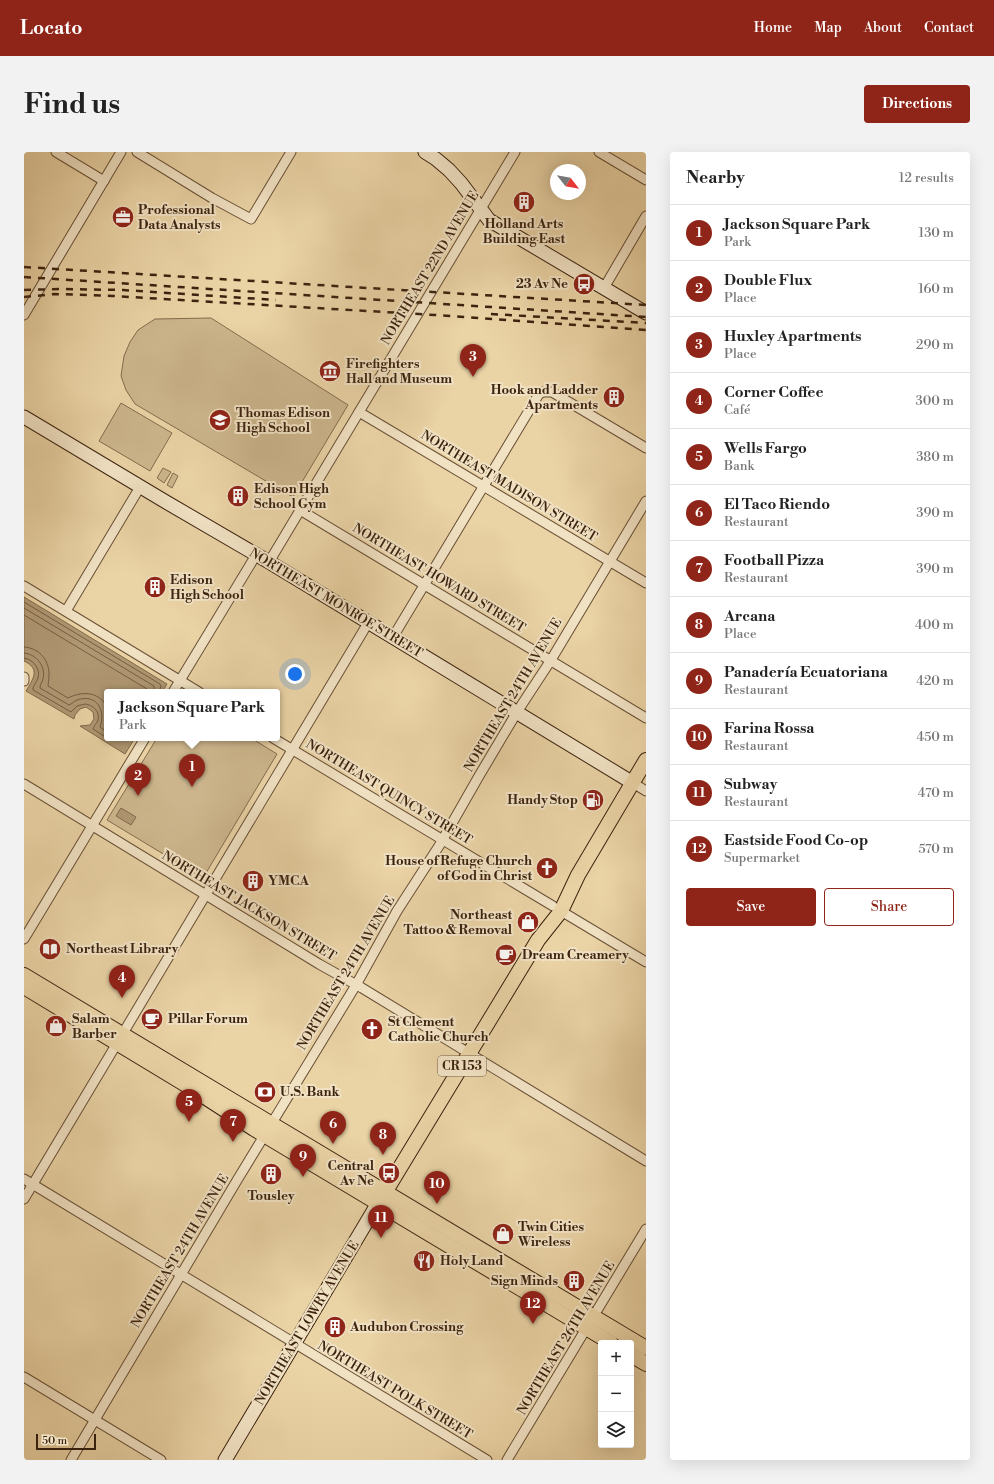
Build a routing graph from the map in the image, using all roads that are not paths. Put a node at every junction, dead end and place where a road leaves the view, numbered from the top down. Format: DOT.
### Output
graph roads {
  1 [pos="56,152"];
  2 [pos="121,152"];
  3 [pos="137,152"];
  4 [pos="291,152"];
  5 [pos="424,152"];
  6 [pos="515,152"];
  7 [pos="599,152"];
  8 [pos="104,180"];
  9 [pos="646,180"];
  10 [pos="481,209"];
  11 [pos="646,216"];
  12 [pos="604,288"];
  13 [pos="646,313"];
  14 [pos="24,315"];
  15 [pos="359,412"];
  16 [pos="25,420"];
  17 [pos="646,448"];
  18 [pos="484,486"];
  19 [pos="140,487"];
  20 [pos="646,500"];
  21 [pos="300,510"];
  22 [pos="256,555"];
  23 [pos="610,561"];
  24 [pos="269,562"];
  25 [pos="646,583"];
  26 [pos="426,585"];
  27 [pos="24,586"];
  28 [pos="66,611"];
  29 [pos="368,622"];
  30 [pos="393,637"];
  31 [pos="551,660"];
  32 [pos="24,677"];
  33 [pos="180,680"];
  34 [pos="24,681"];
  35 [pos="175,689"];
  36 [pos="194,689"];
  37 [pos="517,712"];
  38 [pos="646,718"];
  39 [pos="143,741"];
  40 [pos="278,741"];
  41 [pos="292,750"];
  42 [pos="646,760"];
  43 [pos="632,783"];
  44 [pos="24,784"];
  45 [pos="646,791"];
  46 [pos="92,826"];
  47 [pos="443,840"];
  48 [pos="206,895"];
  49 [pos="557,908"];
  50 [pos="24,939"];
  51 [pos="646,962"];
  52 [pos="24,975"];
  53 [pos="356,985"];
  54 [pos="24,987"];
  55 [pos="120,1039"];
  56 [pos="469,1053"];
  57 [pos="268,1130"];
  58 [pos="646,1161"];
  59 [pos="24,1179"];
  60 [pos="32,1184"];
  61 [pos="385,1191"];
  62 [pos="24,1199"];
  63 [pos="378,1204"];
  64 [pos="646,1229"];
  65 [pos="182,1275"];
  66 [pos="590,1323"];
  67 [pos="608,1340"];
  68 [pos="294,1344"];
  69 [pos="646,1348"];
  70 [pos="634,1357"];
  71 [pos="646,1364"];
  72 [pos="24,1377"];
  73 [pos="95,1420"];
  74 [pos="71,1460"];
  75 [pos="161,1460"];
  76 [pos="225,1460"];
  77 [pos="487,1460"];
  78 [pos="507,1460"];
  1 -- 8 [label="street"];
  2 -- 8 [label="street"];
  3 -- 4 [label="street"];
  5 -- 10 [label="street"];
  6 -- 10 [label="street, NORTHEAST 22ND AVENUE"];
  7 -- 9 [label="street"];
  8 -- 14 [label="street"];
  10 -- 12 [label="street"];
  10 -- 15 [label="street, NORTHEAST 22ND AVENUE"];
  11 -- 12 [label="street"];
  12 -- 13 [label="street"];
  15 -- 18 [label="street, NORTHEAST MADISON STREET"];
  15 -- 21 [label="street, NORTHEAST 22ND AVENUE"];
  16 -- 19 [label="street, NORTHEAST MONROE STREET"];
  17 -- 18 [label="street"];
  18 -- 23 [label="street, NORTHEAST MADISON STREET"];
  18 -- 26 [label="street"];
  19 -- 22 [label="street, NORTHEAST MONROE STREET"];
  19 -- 28 [label="street"];
  20 -- 23 [label="street, NORTHEAST 24TH AVENUE"];
  21 -- 24 [label="street, NORTHEAST 22ND AVENUE"];
  21 -- 26 [label="street, NORTHEAST HOWARD STREET"];
  22 -- 24 [label="street, NORTHEAST MONROE STREET"];
  22 -- 33 [label="street"];
  23 -- 25 [label="street, NORTHEAST MADISON STREET"];
  23 -- 31 [label="street, NORTHEAST 24TH AVENUE"];
  24 -- 29 [label="street, NORTHEAST MONROE STREET"];
  26 -- 30 [label="street"];
  26 -- 31 [label="street, NORTHEAST HOWARD STREET"];
  27 -- 28 [label="street"];
  28 -- 33 [label="street"];
  29 -- 30 [label="street, NORTHEAST MONROE STREET"];
  29 -- 41 [label="street"];
  30 -- 37 [label="street, NORTHEAST MONROE STREET"];
  31 -- 37 [label="street, NORTHEAST 24TH AVENUE"];
  31 -- 38 [label="street, NORTHEAST HOWARD STREET"];
  32 -- 34 [label="street"];
  33 -- 35 [label="street"];
  33 -- 36 [label="street"];
  37 -- 43 [label="street, NORTHEAST MONROE STREET"];
  37 -- 47 [label="street, NORTHEAST 24TH AVENUE"];
  39 -- 46 [label="street"];
  40 -- 41 [label="street, NORTHEAST QUINCY STREET"];
  41 -- 47 [label="street, NORTHEAST QUINCY STREET"];
  41 -- 48 [label="street"];
  42 -- 43 [label="main road, NORTHEAST LOWRY AVENUE / CR 153"];
  43 -- 45 [label="street, NORTHEAST MONROE STREET"];
  43 -- 49 [label="main road, NORTHEAST LOWRY AVENUE / CR 153"];
  44 -- 46 [label="street, NORTHEAST JACKSON STREET"];
  46 -- 48 [label="street, NORTHEAST JACKSON STREET"];
  46 -- 50 [label="street"];
  47 -- 49 [label="street, NORTHEAST QUINCY STREET"];
  47 -- 53 [label="street, NORTHEAST 24TH AVENUE"];
  48 -- 53 [label="street, NORTHEAST JACKSON STREET"];
  48 -- 55 [label="street"];
  49 -- 51 [label="street, NORTHEAST QUINCY STREET"];
  49 -- 56 [label="main road, NORTHEAST LOWRY AVENUE / CR 153"];
  52 -- 55 [label="main road"];
  53 -- 56 [label="street, NORTHEAST JACKSON STREET"];
  53 -- 57 [label="street, NORTHEAST 24TH AVENUE"];
  54 -- 55 [label="main road"];
  55 -- 57 [label="main road"];
  55 -- 60 [label="street"];
  56 -- 58 [label="street, NORTHEAST JACKSON STREET"];
  56 -- 61 [label="main road, NORTHEAST LOWRY AVENUE / CR 153"];
  57 -- 61 [label="main road"];
  57 -- 63 [label="main road"];
  57 -- 65 [label="street, NORTHEAST 24TH AVENUE"];
  59 -- 60 [label="street, NORTHEAST POLK STREET"];
  60 -- 62 [label="street"];
  60 -- 65 [label="street, NORTHEAST POLK STREET"];
  61 -- 63 [label="main road, NORTHEAST LOWRY AVENUE / CR 153"];
  61 -- 66 [label="main road"];
  63 -- 66 [label="main road"];
  63 -- 68 [label="street, NORTHEAST LOWRY AVENUE / CR 153"];
  64 -- 66 [label="street, NORTHEAST 26TH AVENUE"];
  65 -- 68 [label="street, NORTHEAST POLK STREET"];
  65 -- 73 [label="street, NORTHEAST 24TH AVENUE"];
  66 -- 67 [label="main road"];
  66 -- 69 [label="main road"];
  66 -- 78 [label="street, NORTHEAST 26TH AVENUE"];
  68 -- 76 [label="street, NORTHEAST LOWRY AVENUE / CR 153"];
  68 -- 77 [label="street, NORTHEAST POLK STREET"];
  70 -- 71 [label="main road"];
  72 -- 73 [label="street"];
  73 -- 74 [label="street, NORTHEAST 24TH AVENUE"];
  73 -- 75 [label="street"];
}
